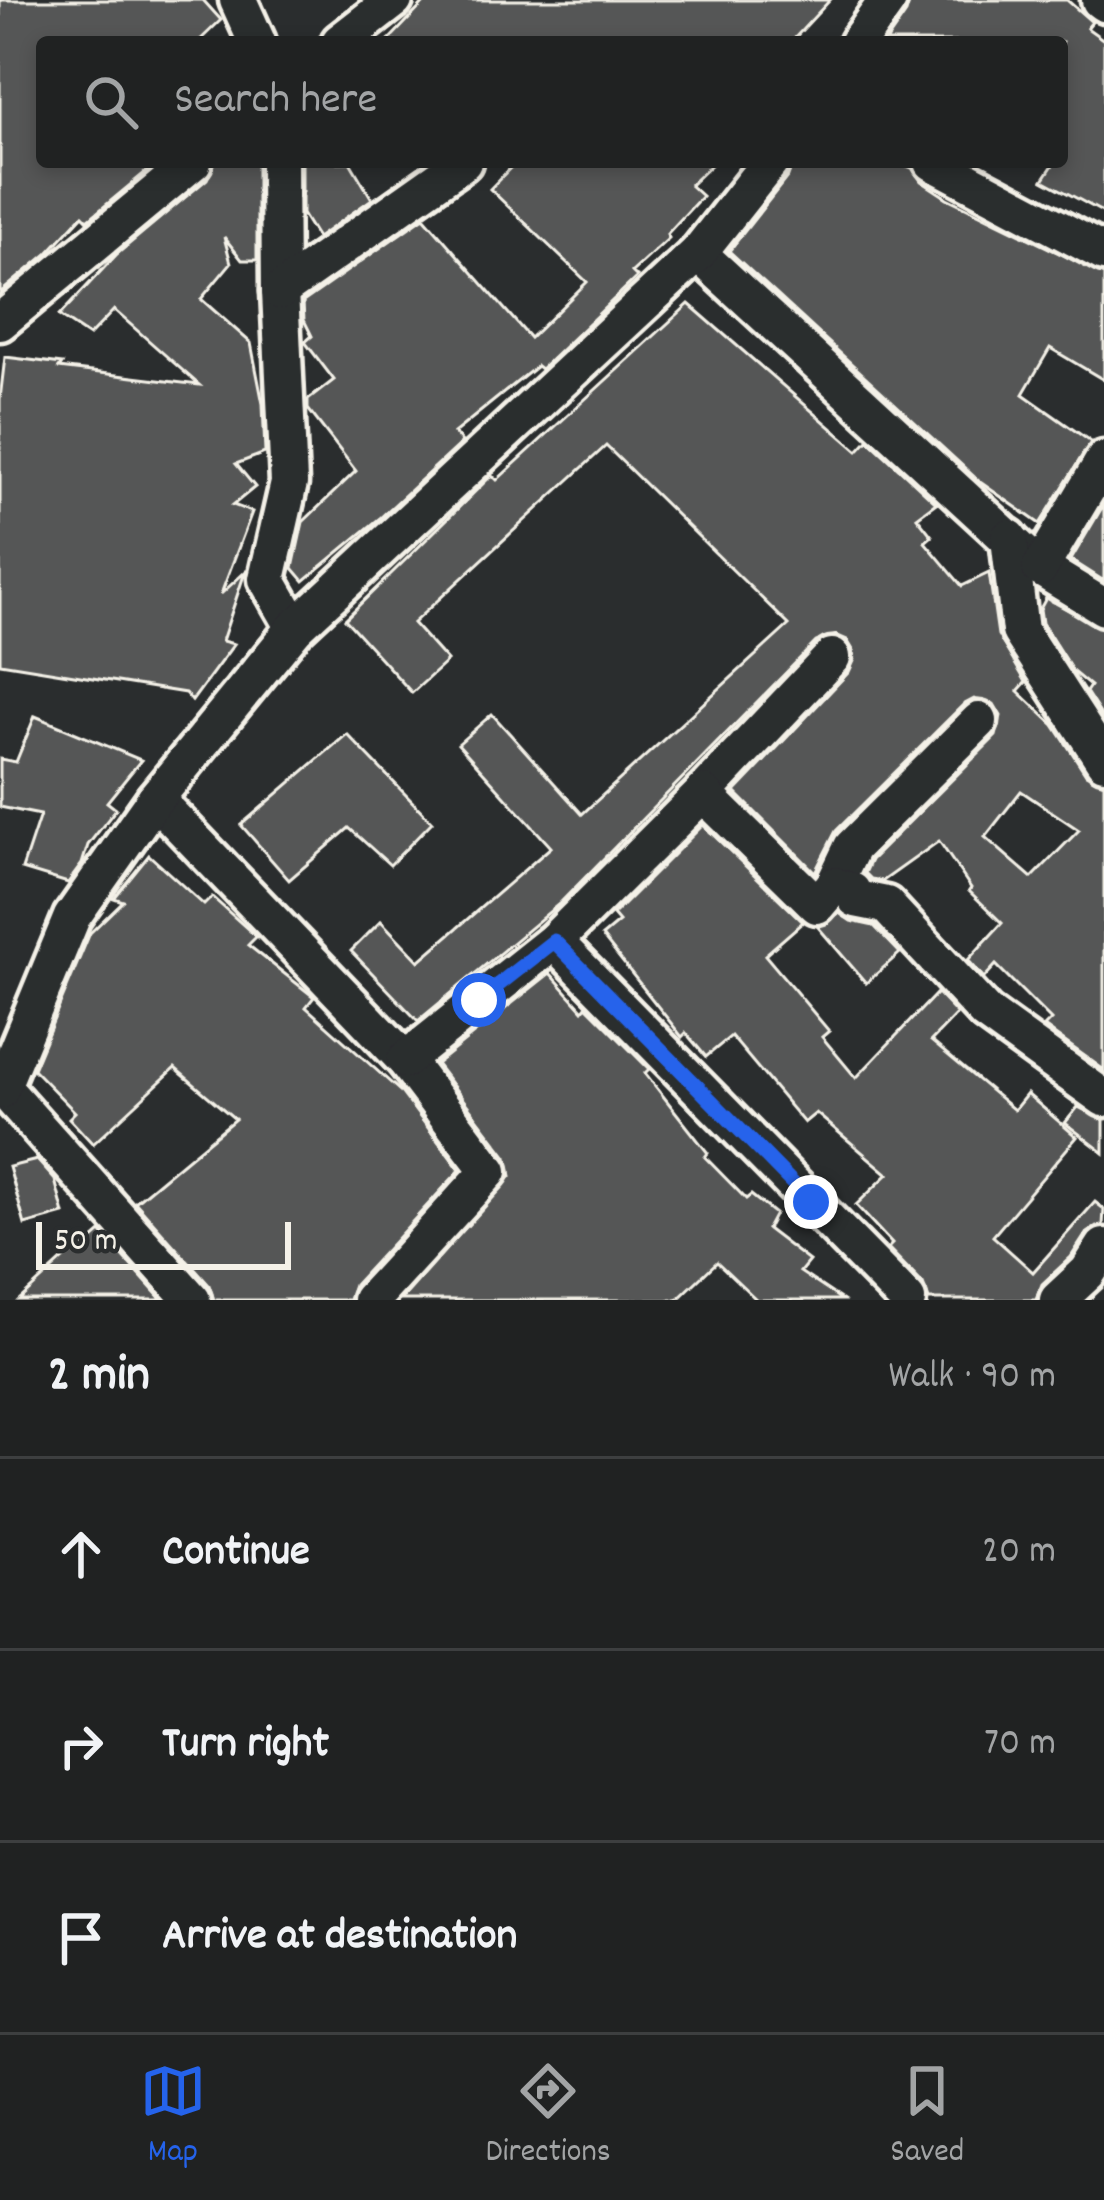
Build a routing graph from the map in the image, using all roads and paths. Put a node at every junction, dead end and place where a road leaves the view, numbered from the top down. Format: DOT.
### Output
graph roads {
  1 [pos="238,0"];
  2 [pos="394,0"];
  3 [pos="888,0"];
  4 [pos="254,36"];
  5 [pos="348,36"];
  6 [pos="862,36"];
  7 [pos="186,168"];
  8 [pos="279,168"];
  9 [pos="454,168"];
  10 [pos="765,168"];
  11 [pos="944,168"];
  12 [pos="698,253"];
  13 [pos="1104,253"];
  14 [pos="280,291"];
  15 [pos="0,322"];
  16 [pos="1104,460"];
  17 [pos="1009,538"];
  18 [pos="1040,568"];
  19 [pos="1104,607"];
  20 [pos="295,628"];
  21 [pos="832,657"];
  22 [pos="979,722"];
  23 [pos="1104,760"];
  24 [pos="703,794"];
  25 [pos="155,799"];
  26 [pos="834,884"];
  27 [pos="554,941"];
  28 [pos="405,1060"];
  29 [pos="1,1089"];
  30 [pos="1104,1098"];
  31 [pos="1104,1247"];
  32 [pos="1066,1297"];
  33 [pos="191,1300"];
  34 [pos="370,1300"];
  35 [pos="907,1300"];
  1 -- 4 [label="street"];
  2 -- 5 [label="street"];
  3 -- 6 [label="street"];
  7 -- 15 [label="street"];
  8 -- 14 [label="street"];
  9 -- 14 [label="street"];
  10 -- 12 [label="street"];
  11 -- 13 [label="street"];
  12 -- 17 [label="street"];
  12 -- 20 [label="street"];
  14 -- 20 [label="street"];
  16 -- 18 [label="street"];
  17 -- 18 [label="street"];
  17 -- 23 [label="street"];
  18 -- 19 [label="street"];
  20 -- 25 [label="street"];
  21 -- 24 [label="street"];
  22 -- 26 [label="street"];
  24 -- 26 [label="street"];
  24 -- 27 [label="street"];
  25 -- 28 [label="street"];
  25 -- 29 [label="street"];
  26 -- 30 [label="street"];
  27 -- 28 [label="street"];
  27 -- 35 [label="street"];
  28 -- 34 [label="street"];
  29 -- 33 [label="street"];
  31 -- 32 [label="street"];
}
